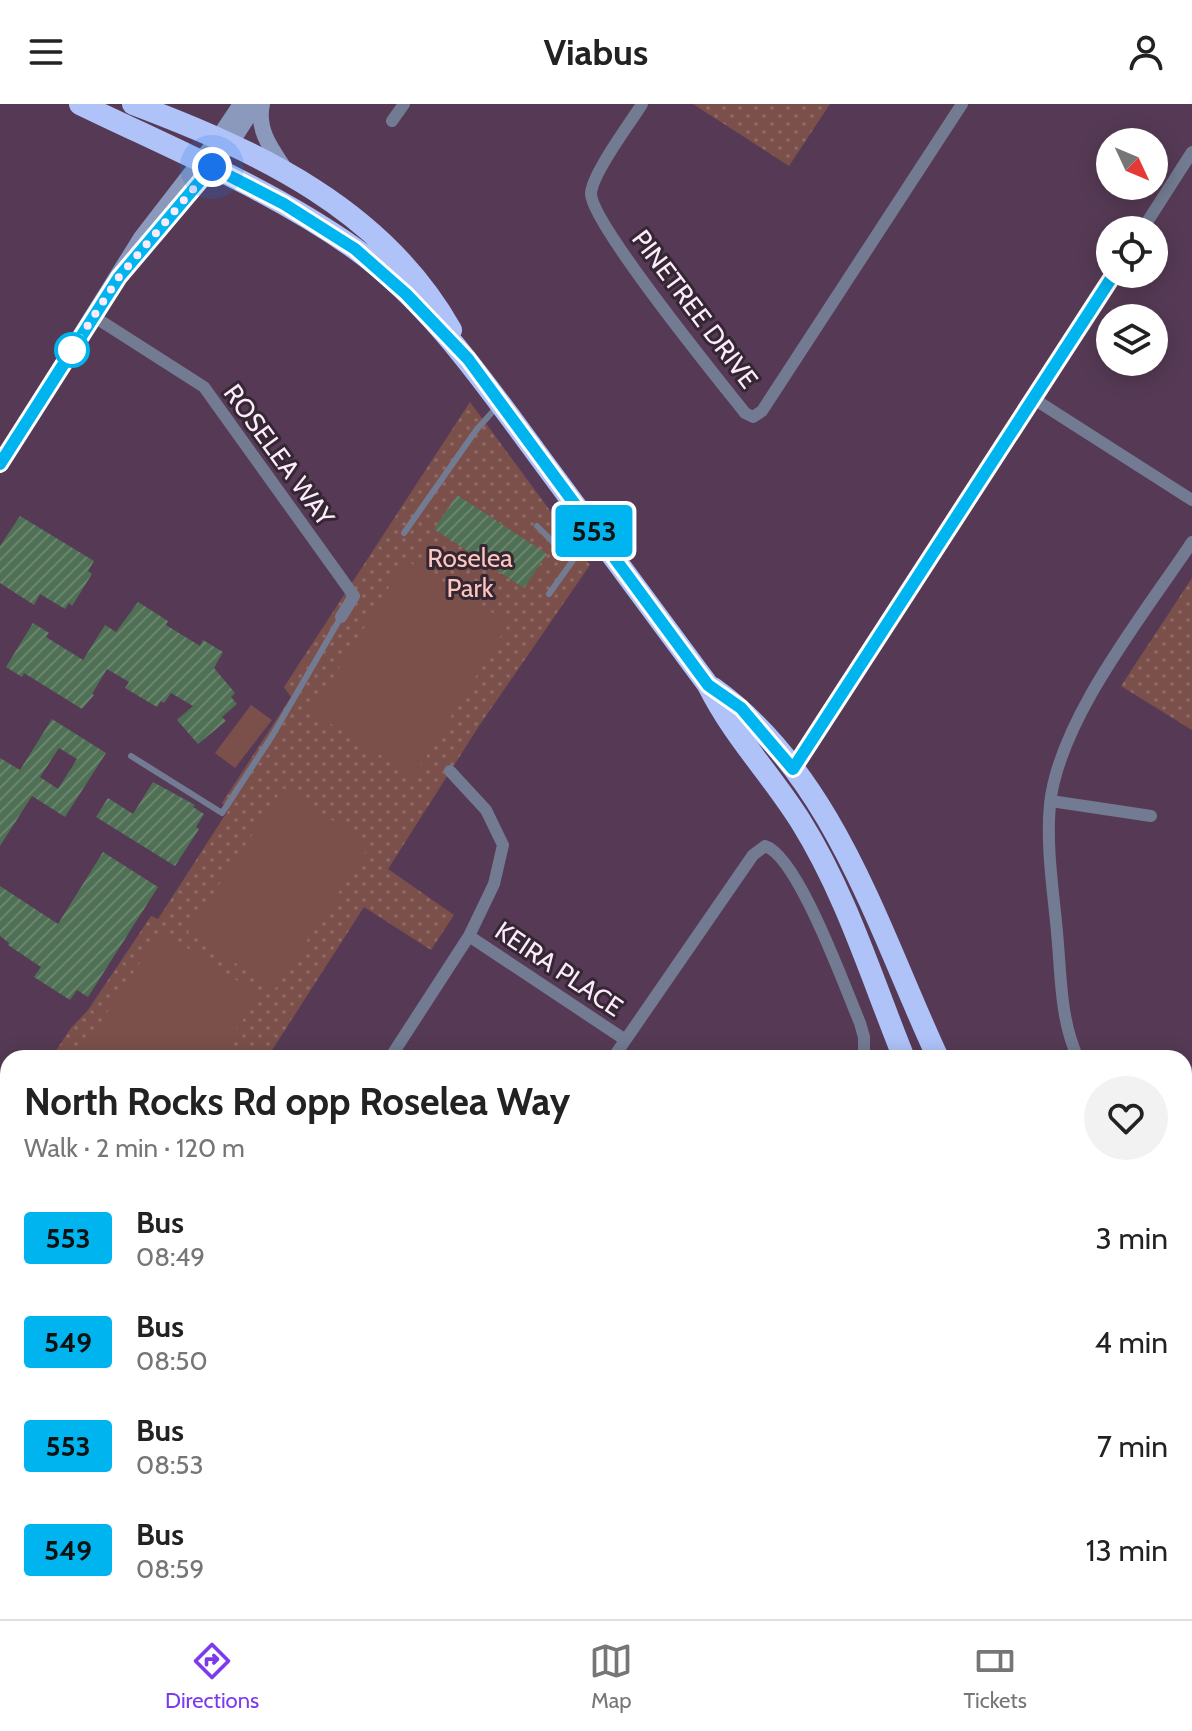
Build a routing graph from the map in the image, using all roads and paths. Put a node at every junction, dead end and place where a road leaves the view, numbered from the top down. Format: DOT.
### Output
graph roads {
  1 [pos="80,104"];
  2 [pos="133,104"];
  3 [pos="241,104"];
  4 [pos="259,104"];
  5 [pos="404,104"];
  6 [pos="642,104"];
  7 [pos="962,104"];
  8 [pos="392,121"];
  9 [pos="225,140"];
  10 [pos="1192,152"];
  11 [pos="206,164"];
  12 [pos="286,172"];
  13 [pos="1151,216"];
  14 [pos="1105,288"];
  15 [pos="93,316"];
  16 [pos="468,359"];
  17 [pos="1034,399"];
  18 [pos="500,401"];
  19 [pos="0,464"];
  20 [pos="1192,500"];
  21 [pos="537,526"];
  22 [pos="594,530"];
  23 [pos="404,533"];
  24 [pos="1192,542"];
  25 [pos="571,560"];
  26 [pos="549,594"];
  27 [pos="341,617"];
  28 [pos="708,685"];
  29 [pos="131,756"];
  30 [pos="793,769"];
  31 [pos="450,771"];
  32 [pos="1051,801"];
  33 [pos="1151,816"];
  34 [pos="801,822"];
  35 [pos="469,936"];
  36 [pos="624,1039"];
  37 [pos="395,1050"];
  38 [pos="618,1050"];
  39 [pos="864,1050"];
  40 [pos="901,1050"];
  41 [pos="934,1050"];
  42 [pos="1075,1050"];
  1 -- 11 [label="highway"];
  2 -- 9 [label="highway"];
  3 -- 9 [label="street"];
  4 -- 9 [label="street"];
  4 -- 12 [label="street"];
  5 -- 8 [label="street"];
  6 -- 7 [label="street, PINETREE DRIVE"];
  9 -- 11 [label="street"];
  9 -- 12 [label="highway"];
  10 -- 13 [label="street"];
  11 -- 15 [label="street"];
  11 -- 16 [label="highway"];
  12 -- 16 [label="highway"];
  14 -- 17 [label="street"];
  15 -- 19 [label="street"];
  15 -- 27 [label="street, ROSELEA WAY"];
  16 -- 18 [label="highway"];
  17 -- 20 [label="street"];
  17 -- 30 [label="street"];
  18 -- 22 [label="highway"];
  18 -- 23 [label="lane"];
  21 -- 25 [label="lane"];
  22 -- 25 [label="lane"];
  22 -- 28 [label="highway"];
  24 -- 32 [label="street"];
  25 -- 26 [label="lane"];
  27 -- 29 [label="lane"];
  28 -- 30 [label="highway"];
  28 -- 34 [label="highway"];
  30 -- 34 [label="highway"];
  30 -- 41 [label="highway"];
  31 -- 35 [label="street"];
  32 -- 33 [label="street"];
  32 -- 42 [label="street"];
  34 -- 40 [label="highway"];
  35 -- 36 [label="street, KEIRA PLACE"];
  35 -- 37 [label="street"];
  36 -- 38 [label="street"];
  36 -- 39 [label="street"];
}
